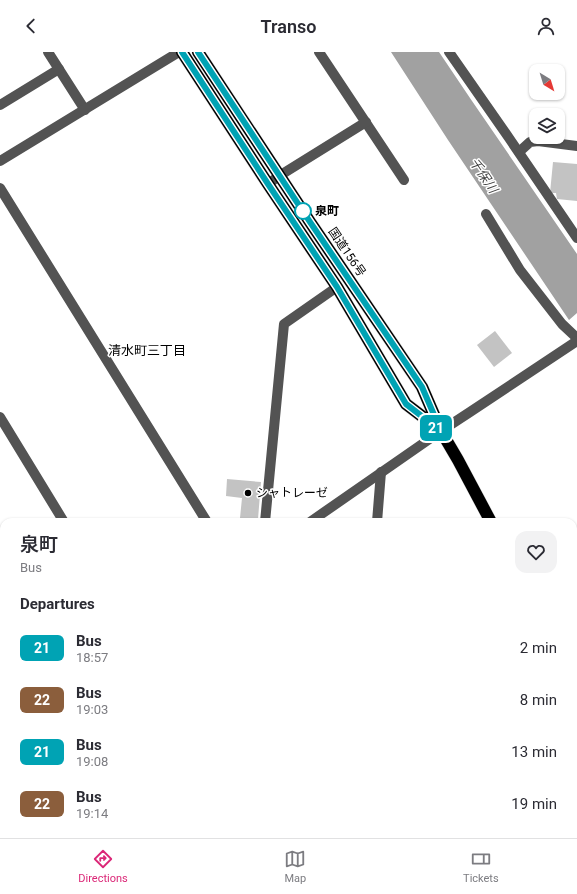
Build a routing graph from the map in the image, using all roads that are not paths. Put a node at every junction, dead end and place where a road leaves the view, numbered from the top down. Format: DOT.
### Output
graph roads {
  1 [pos="48,52"];
  2 [pos="179,52"];
  3 [pos="182,52"];
  4 [pos="198,52"];
  5 [pos="319,52"];
  6 [pos="449,52"];
  7 [pos="59,69"];
  8 [pos="0,105"];
  9 [pos="84,110"];
  10 [pos="366,122"];
  11 [pos="577,146"];
  12 [pos="519,152"];
  13 [pos="0,162"];
  14 [pos="279,176"];
  15 [pos="404,180"];
  16 [pos="268,184"];
  17 [pos="0,188"];
  18 [pos="486,214"];
  19 [pos="577,238"];
  20 [pos="337,287"];
  21 [pos="577,340"];
  22 [pos="0,417"];
  23 [pos="441,431"];
  24 [pos="381,472"];
  25 [pos="62,518"];
  26 [pos="205,518"];
  27 [pos="265,518"];
  28 [pos="316,518"];
  29 [pos="377,518"];
  30 [pos="489,518"];
  1 -- 7 [label="street"];
  2 -- 9 [label="street"];
  3 -- 16 [label="highway, 国道156号"];
  4 -- 14 [label="highway, 国道156号"];
  5 -- 10 [label="street"];
  6 -- 12 [label="street"];
  7 -- 8 [label="street"];
  7 -- 9 [label="street"];
  9 -- 13 [label="street"];
  10 -- 14 [label="street"];
  10 -- 15 [label="street"];
  11 -- 12 [label="street"];
  12 -- 19 [label="street"];
  14 -- 16 [label="street"];
  14 -- 23 [label="highway, 国道156号"];
  16 -- 20 [label="highway, 国道156号"];
  17 -- 26 [label="street"];
  18 -- 21 [label="street"];
  20 -- 23 [label="highway, 国道156号"];
  20 -- 27 [label="street"];
  21 -- 23 [label="street"];
  22 -- 25 [label="street"];
  23 -- 24 [label="street"];
  23 -- 30 [label="highway, 国道156号"];
  24 -- 28 [label="street"];
  24 -- 29 [label="street"];
}
